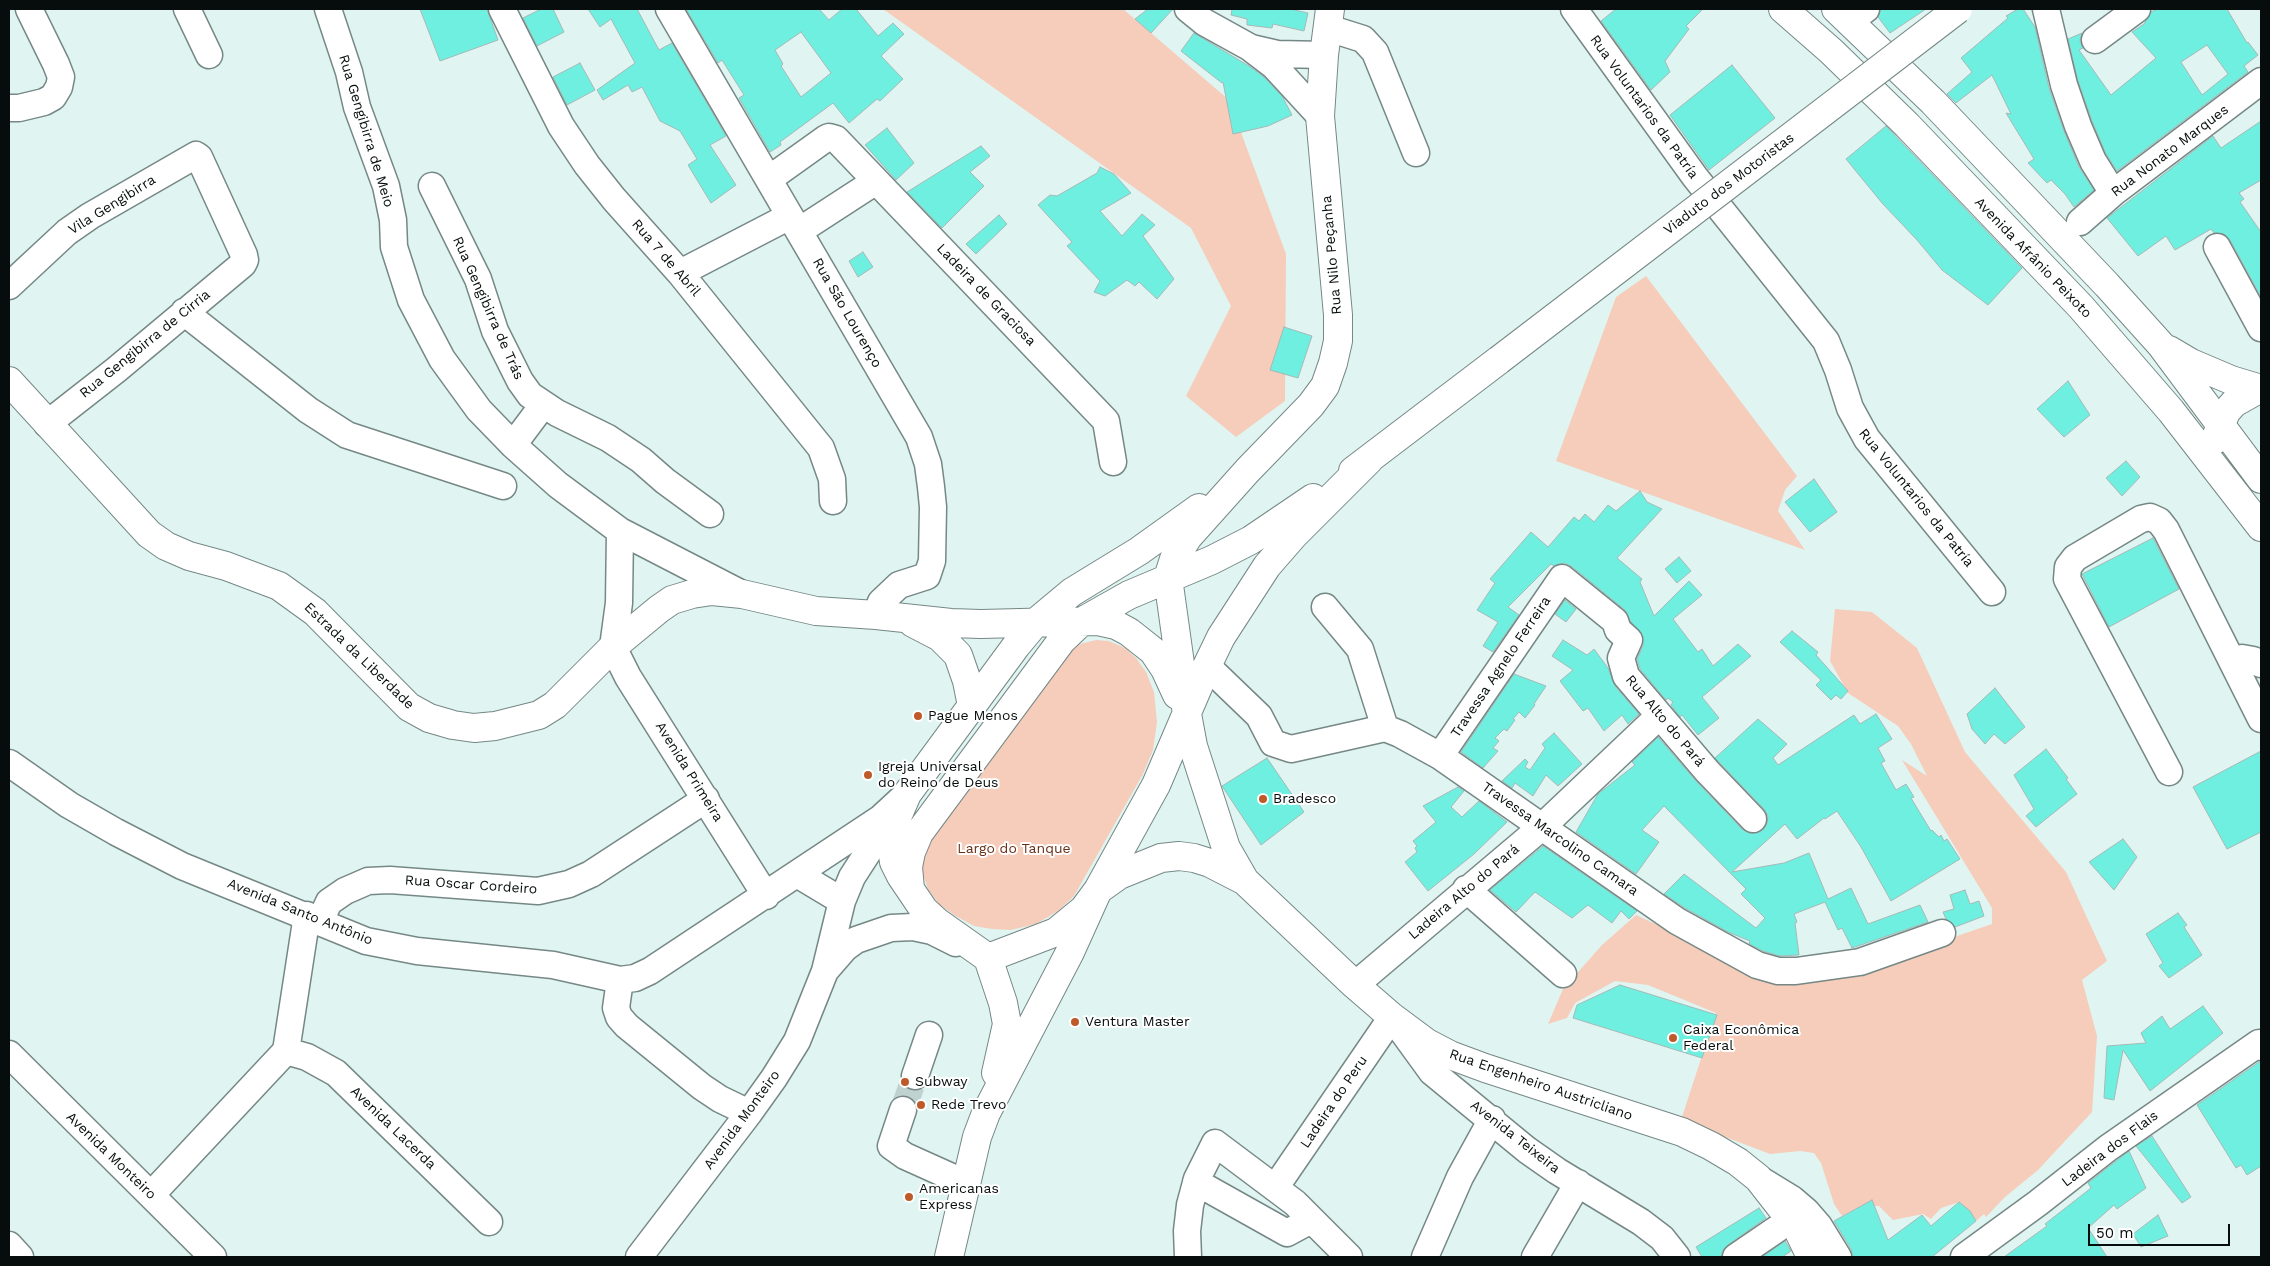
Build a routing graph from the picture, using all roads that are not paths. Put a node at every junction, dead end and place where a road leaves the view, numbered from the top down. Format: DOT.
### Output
graph roads {
  1 [pos="29,9"];
  2 [pos="187,9"];
  3 [pos="328,9"];
  4 [pos="502,9"];
  5 [pos="668,9"];
  6 [pos="1188,9"];
  7 [pos="1574,9"];
  8 [pos="1783,9"];
  9 [pos="1958,9"];
  10 [pos="2046,9"];
  11 [pos="2137,9"];
  12 [pos="1850,13"];
  13 [pos="1329,18"];
  14 [pos="2095,40"];
  15 [pos="1251,48"];
  16 [pos="209,55"];
  17 [pos="1324,55"];
  18 [pos="2261,81"];
  19 [pos="9,108"];
  20 [pos="1320,116"];
  21 [pos="1416,153"];
  22 [pos="199,156"];
  23 [pos="768,179"];
  24 [pos="876,181"];
  25 [pos="432,186"];
  26 [pos="2113,193"];
  27 [pos="2080,222"];
  28 [pos="795,223"];
  29 [pos="2217,247"];
  30 [pos="680,273"];
  31 [pos="9,286"];
  32 [pos="184,312"];
  33 [pos="2261,328"];
  34 [pos="2161,345"];
  35 [pos="9,381"];
  36 [pos="2260,389"];
  37 [pos="544,405"];
  38 [pos="47,424"];
  39 [pos="2220,424"];
  40 [pos="513,446"];
  41 [pos="1368,460"];
  42 [pos="1113,462"];
  43 [pos="2210,462"];
  44 [pos="1248,470"];
  45 [pos="2261,479"];
  46 [pos="503,486"];
  47 [pos="833,501"];
  48 [pos="710,514"];
  49 [pos="2261,527"];
  50 [pos="620,531"];
  51 [pos="1168,578"];
  52 [pos="1562,578"];
  53 [pos="1992,592"];
  54 [pos="742,594"];
  55 [pos="1326,607"];
  56 [pos="888,616"];
  57 [pos="1036,622"];
  58 [pos="1081,622"];
  59 [pos="981,624"];
  60 [pos="613,647"];
  61 [pos="958,655"];
  62 [pos="2232,662"];
  63 [pos="2261,664"];
  64 [pos="1207,666"];
  65 [pos="972,706"];
  66 [pos="1187,714"];
  67 [pos="1659,716"];
  68 [pos="2261,719"];
  69 [pos="1385,728"];
  70 [pos="1440,756"];
  71 [pos="9,763"];
  72 [pos="2169,772"];
  73 [pos="907,794"];
  74 [pos="706,799"];
  75 [pos="1752,819"];
  76 [pos="1542,826"];
  77 [pos="797,874"];
  78 [pos="1245,881"];
  79 [pos="910,889"];
  80 [pos="1466,889"];
  81 [pos="1098,890"];
  82 [pos="766,896"];
  83 [pos="842,902"];
  84 [pos="313,918"];
  85 [pos="1942,933"];
  86 [pos="845,935"];
  87 [pos="988,958"];
  88 [pos="1563,974"];
  89 [pos="620,980"];
  90 [pos="1355,985"];
  91 [pos="1392,1017"];
  92 [pos="929,1035"];
  93 [pos="2260,1045"];
  94 [pos="286,1051"];
  95 [pos="9,1054"];
  96 [pos="915,1076"];
  97 [pos="903,1110"];
  98 [pos="749,1112"];
  99 [pos="986,1113"];
  100 [pos="1492,1119"];
  101 [pos="1758,1178"];
  102 [pos="966,1182"];
  103 [pos="1196,1182"];
  104 [pos="1578,1183"];
  105 [pos="1275,1188"];
  106 [pos="151,1195"];
  107 [pos="1311,1220"];
  108 [pos="489,1222"];
  109 [pos="1777,1229"];
  110 [pos="9,1245"];
  111 [pos="20,1257"];
  112 [pos="213,1257"];
  113 [pos="641,1257"];
  114 [pos="949,1257"];
  115 [pos="1188,1257"];
  116 [pos="1349,1257"];
  117 [pos="1425,1257"];
  118 [pos="1535,1257"];
  119 [pos="1678,1257"];
  120 [pos="1736,1257"];
  121 [pos="1812,1257"];
  122 [pos="1838,1257"];
  123 [pos="1964,1257"];
  1 -- 19 [label="street"];
  2 -- 16 [label="street"];
  3 -- 40 [label="street, Rua Gengibirra de Meio"];
  4 -- 30 [label="street, Rua 7 de Abril"];
  5 -- 23 [label="street, Rua São Lourenço"];
  6 -- 15 [label="street"];
  7 -- 53 [label="street, Rua Voluntarios da Patría"];
  8 -- 43 [label="main road, Avenida Afrânio Peixoto"];
  9 -- 41 [label="main road, Viaduto dos Motoristas, bridge"];
  10 -- 26 [label="street"];
  11 -- 14 [label="street"];
  12 -- 34 [label="main road"];
  13 -- 17 [label="main road, Rua Nilo Peçanha"];
  13 -- 21 [label="street"];
  15 -- 17 [label="street"];
  15 -- 20 [label="street"];
  17 -- 20 [label="main road, Rua Nilo Peçanha"];
  18 -- 26 [label="street, Rua Nonato Marques"];
  20 -- 44 [label="main road, Rua Nilo Peçanha"];
  22 -- 31 [label="street, Vila Gengibirra"];
  22 -- 32 [label="street, Rua Gengibirra de Cirria"];
  23 -- 24 [label="street, Ladeira de Graciosa"];
  23 -- 28 [label="street, Rua São Lourenço"];
  24 -- 28 [label="street"];
  24 -- 42 [label="street, Ladeira de Graciosa"];
  25 -- 37 [label="street, Rua Gengibirra de Trás"];
  26 -- 27 [label="street, Rua Nonato Marques"];
  28 -- 30 [label="street"];
  28 -- 56 [label="street, Rua São Lourenço"];
  29 -- 33 [label="street"];
  30 -- 47 [label="street, Rua 7 de Abril"];
  32 -- 38 [label="street, Rua Gengibirra de Cirria"];
  32 -- 46 [label="street"];
  34 -- 36 [label="main road"];
  34 -- 39 [label="main road"];
  35 -- 38 [label="main road, Estrada da Liberdade"];
  36 -- 39 [label="main road"];
  37 -- 40 [label="street"];
  37 -- 48 [label="street, Rua Gengibirra de Trás"];
  38 -- 60 [label="main road, Estrada da Liberdade"];
  39 -- 43 [label="main road"];
  39 -- 45 [label="main road"];
  40 -- 50 [label="street, Rua Gengibirra de Meio"];
  41 -- 51 [label="main road"];
  41 -- 64 [label="main road"];
  43 -- 49 [label="main road, Avenida Afrânio Peixoto"];
  44 -- 51 [label="main road, Rua Nilo Peçanha"];
  44 -- 57 [label="main road, Rua Nilo Peçanha"];
  50 -- 54 [label="street, Rua Gengibirra de Meio"];
  50 -- 60 [label="street"];
  51 -- 58 [label="main road"];
  51 -- 66 [label="main road"];
  52 -- 67 [label="street, Rua Alto do Pará"];
  52 -- 70 [label="street, Travessa Agnelo Ferreira"];
  54 -- 56 [label="main road, Rua Gengibirra de Meio"];
  54 -- 60 [label="main road, Estrada da Liberdade"];
  55 -- 69 [label="street"];
  56 -- 59 [label="main road, Rua Gengibirra de Meio"];
  56 -- 61 [label="main road, Rua Gengibirra de Meio"];
  57 -- 58 [label="main road, Rua Gengibirra de Meio"];
  57 -- 59 [label="main road, Rua Gengibirra de Meio"];
  57 -- 65 [label="main road"];
  58 -- 66 [label="main road, Rua Gengibirra de Meio"];
  58 -- 79 [label="main road"];
  59 -- 61 [label="main road"];
  60 -- 74 [label="street, Avenida Primeira"];
  61 -- 65 [label="main road"];
  62 -- 63 [label="street"];
  62 -- 68 [label="street"];
  62 -- 72 [label="street"];
  64 -- 66 [label="main road"];
  64 -- 69 [label="street"];
  65 -- 73 [label="main road"];
  66 -- 78 [label="main road, Rua Engenheiro Austricliano"];
  66 -- 81 [label="main road"];
  67 -- 75 [label="street, Rua Alto do Pará"];
  67 -- 76 [label="street, Ladeira Alto do Pará"];
  69 -- 70 [label="street, Travessa Marcolino Camara"];
  70 -- 76 [label="street, Travessa Marcolino Camara"];
  71 -- 84 [label="street, Avenida Santo Antônio"];
  73 -- 77 [label="street"];
  73 -- 79 [label="main road"];
  73 -- 83 [label="street"];
  74 -- 82 [label="street, Avenida Primeira"];
  74 -- 84 [label="street, Rua Oscar Cordeiro"];
  76 -- 80 [label="street, Ladeira Alto do Pará"];
  76 -- 85 [label="street, Travessa Marcolino Camara"];
  77 -- 82 [label="street"];
  77 -- 83 [label="street"];
  78 -- 81 [label="main road, Rua Engenheiro Austricliano"];
  78 -- 90 [label="main road, Rua Engenheiro Austricliano"];
  79 -- 87 [label="main road"];
  80 -- 88 [label="street"];
  80 -- 90 [label="street, Ladeira Alto do Pará"];
  81 -- 87 [label="main road"];
  81 -- 99 [label="main road"];
  82 -- 89 [label="street"];
  83 -- 86 [label="street"];
  84 -- 89 [label="street, Avenida Santo Antônio"];
  84 -- 94 [label="street"];
  86 -- 87 [label="street"];
  86 -- 98 [label="street, Avenida Monteiro"];
  87 -- 99 [label="main road"];
  89 -- 98 [label="street"];
  90 -- 91 [label="main road, Rua Engenheiro Austricliano"];
  91 -- 100 [label="street, Avenida Teixeira"];
  91 -- 101 [label="main road, Rua Engenheiro Austricliano"];
  91 -- 105 [label="street, Ladeira do Peru"];
  92 -- 96 [label="street"];
  93 -- 123 [label="street, Ladeira dos Flais"];
  94 -- 106 [label="street"];
  94 -- 108 [label="street, Avenida Lacerda"];
  95 -- 106 [label="street, Avenida Monteiro"];
  97 -- 102 [label="street"];
  98 -- 113 [label="street, Avenida Monteiro"];
  99 -- 102 [label="main road"];
  100 -- 104 [label="street, Avenida Teixeira"];
  100 -- 117 [label="street"];
  101 -- 121 [label="main road, Rua Engenheiro Austricliano"];
  101 -- 122 [label="street"];
  102 -- 114 [label="main road"];
  103 -- 105 [label="street"];
  103 -- 107 [label="street"];
  103 -- 115 [label="street"];
  104 -- 118 [label="street"];
  104 -- 119 [label="street, Avenida Teixeira"];
  105 -- 107 [label="street"];
  106 -- 112 [label="street, Avenida Monteiro"];
  107 -- 116 [label="street"];
  109 -- 120 [label="street"];
  110 -- 111 [label="street"];
}
